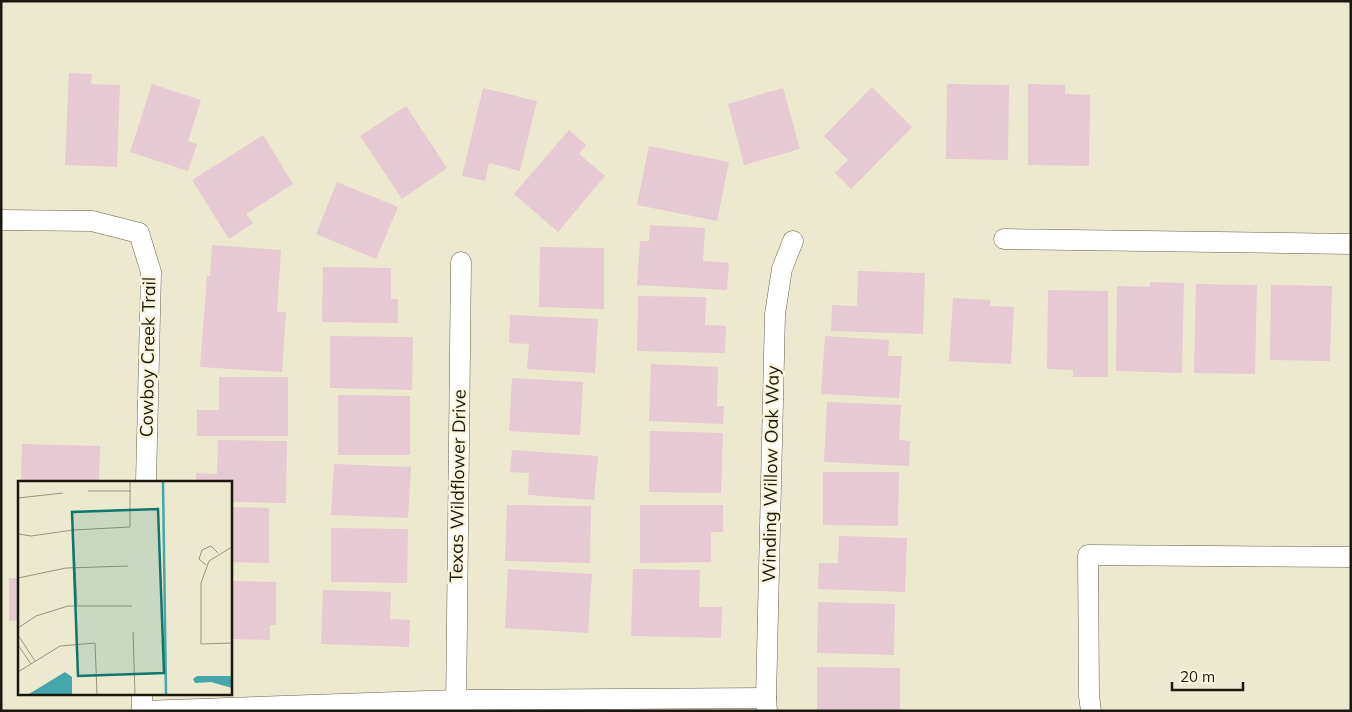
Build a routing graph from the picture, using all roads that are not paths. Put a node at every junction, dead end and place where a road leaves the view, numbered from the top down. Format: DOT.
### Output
graph roads {
  1 [pos="1,220"];
  2 [pos="1004,239"];
  3 [pos="793,241"];
  4 [pos="1351,244"];
  5 [pos="461,262"];
  6 [pos="146,481"];
  7 [pos="1351,557"];
  8 [pos="142,694"];
  9 [pos="766,704"];
  10 [pos="456,705"];
  11 [pos="142,711"];
  12 [pos="1091,711"];
  1 -- 6 [label="street, Cowboy Creek Trail"];
  2 -- 4 [label="street"];
  3 -- 9 [label="street, Winding Willow Oak Way"];
  5 -- 10 [label="street, Texas Wildflower Drive"];
  7 -- 12 [label="street"];
  8 -- 11 [label="street"];
  9 -- 10 [label="street"];
  10 -- 11 [label="street"];
}
